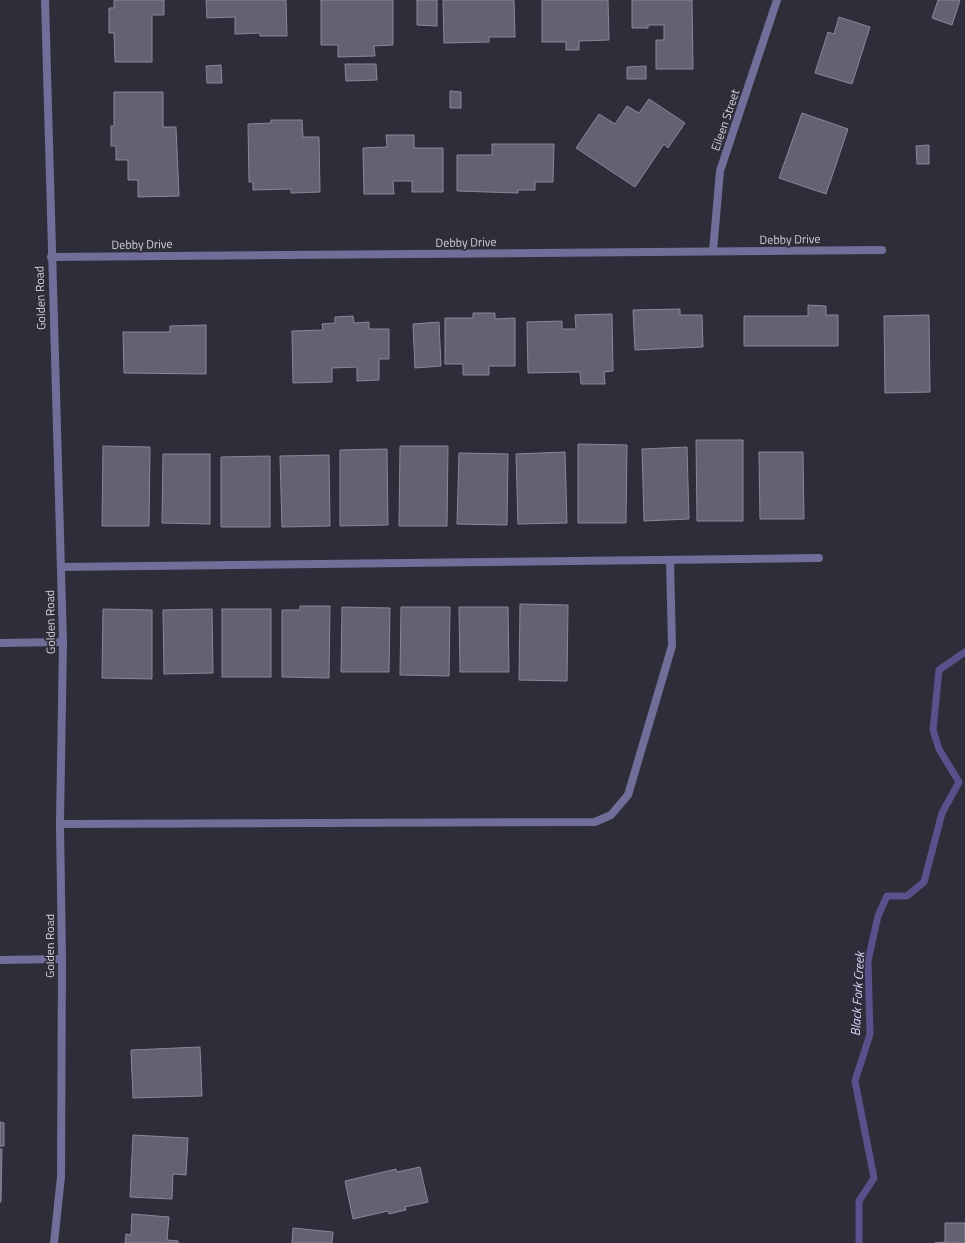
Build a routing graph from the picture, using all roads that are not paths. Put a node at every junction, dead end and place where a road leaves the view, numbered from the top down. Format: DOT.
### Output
graph roads {
  1 [pos="45,0"];
  2 [pos="777,0"];
  3 [pos="882,250"];
  4 [pos="714,251"];
  5 [pos="51,257"];
  6 [pos="819,558"];
  7 [pos="670,560"];
  8 [pos="60,567"];
  9 [pos="63,642"];
  10 [pos="0,643"];
  11 [pos="60,824"];
  12 [pos="62,959"];
  13 [pos="0,960"];
  14 [pos="54,1243"];
  1 -- 5 [label="street, Golden Road"];
  2 -- 4 [label="street, Eileen Street"];
  3 -- 4 [label="street, Debby Drive"];
  4 -- 5 [label="street, Debby Drive"];
  5 -- 8 [label="street, Golden Road"];
  6 -- 7 [label="street"];
  7 -- 8 [label="street"];
  7 -- 11 [label="street"];
  8 -- 9 [label="street, Golden Road"];
  9 -- 10 [label="street"];
  9 -- 11 [label="street, Golden Road"];
  11 -- 12 [label="street, Golden Road"];
  12 -- 13 [label="street"];
  12 -- 14 [label="street, Golden Road"];
}
